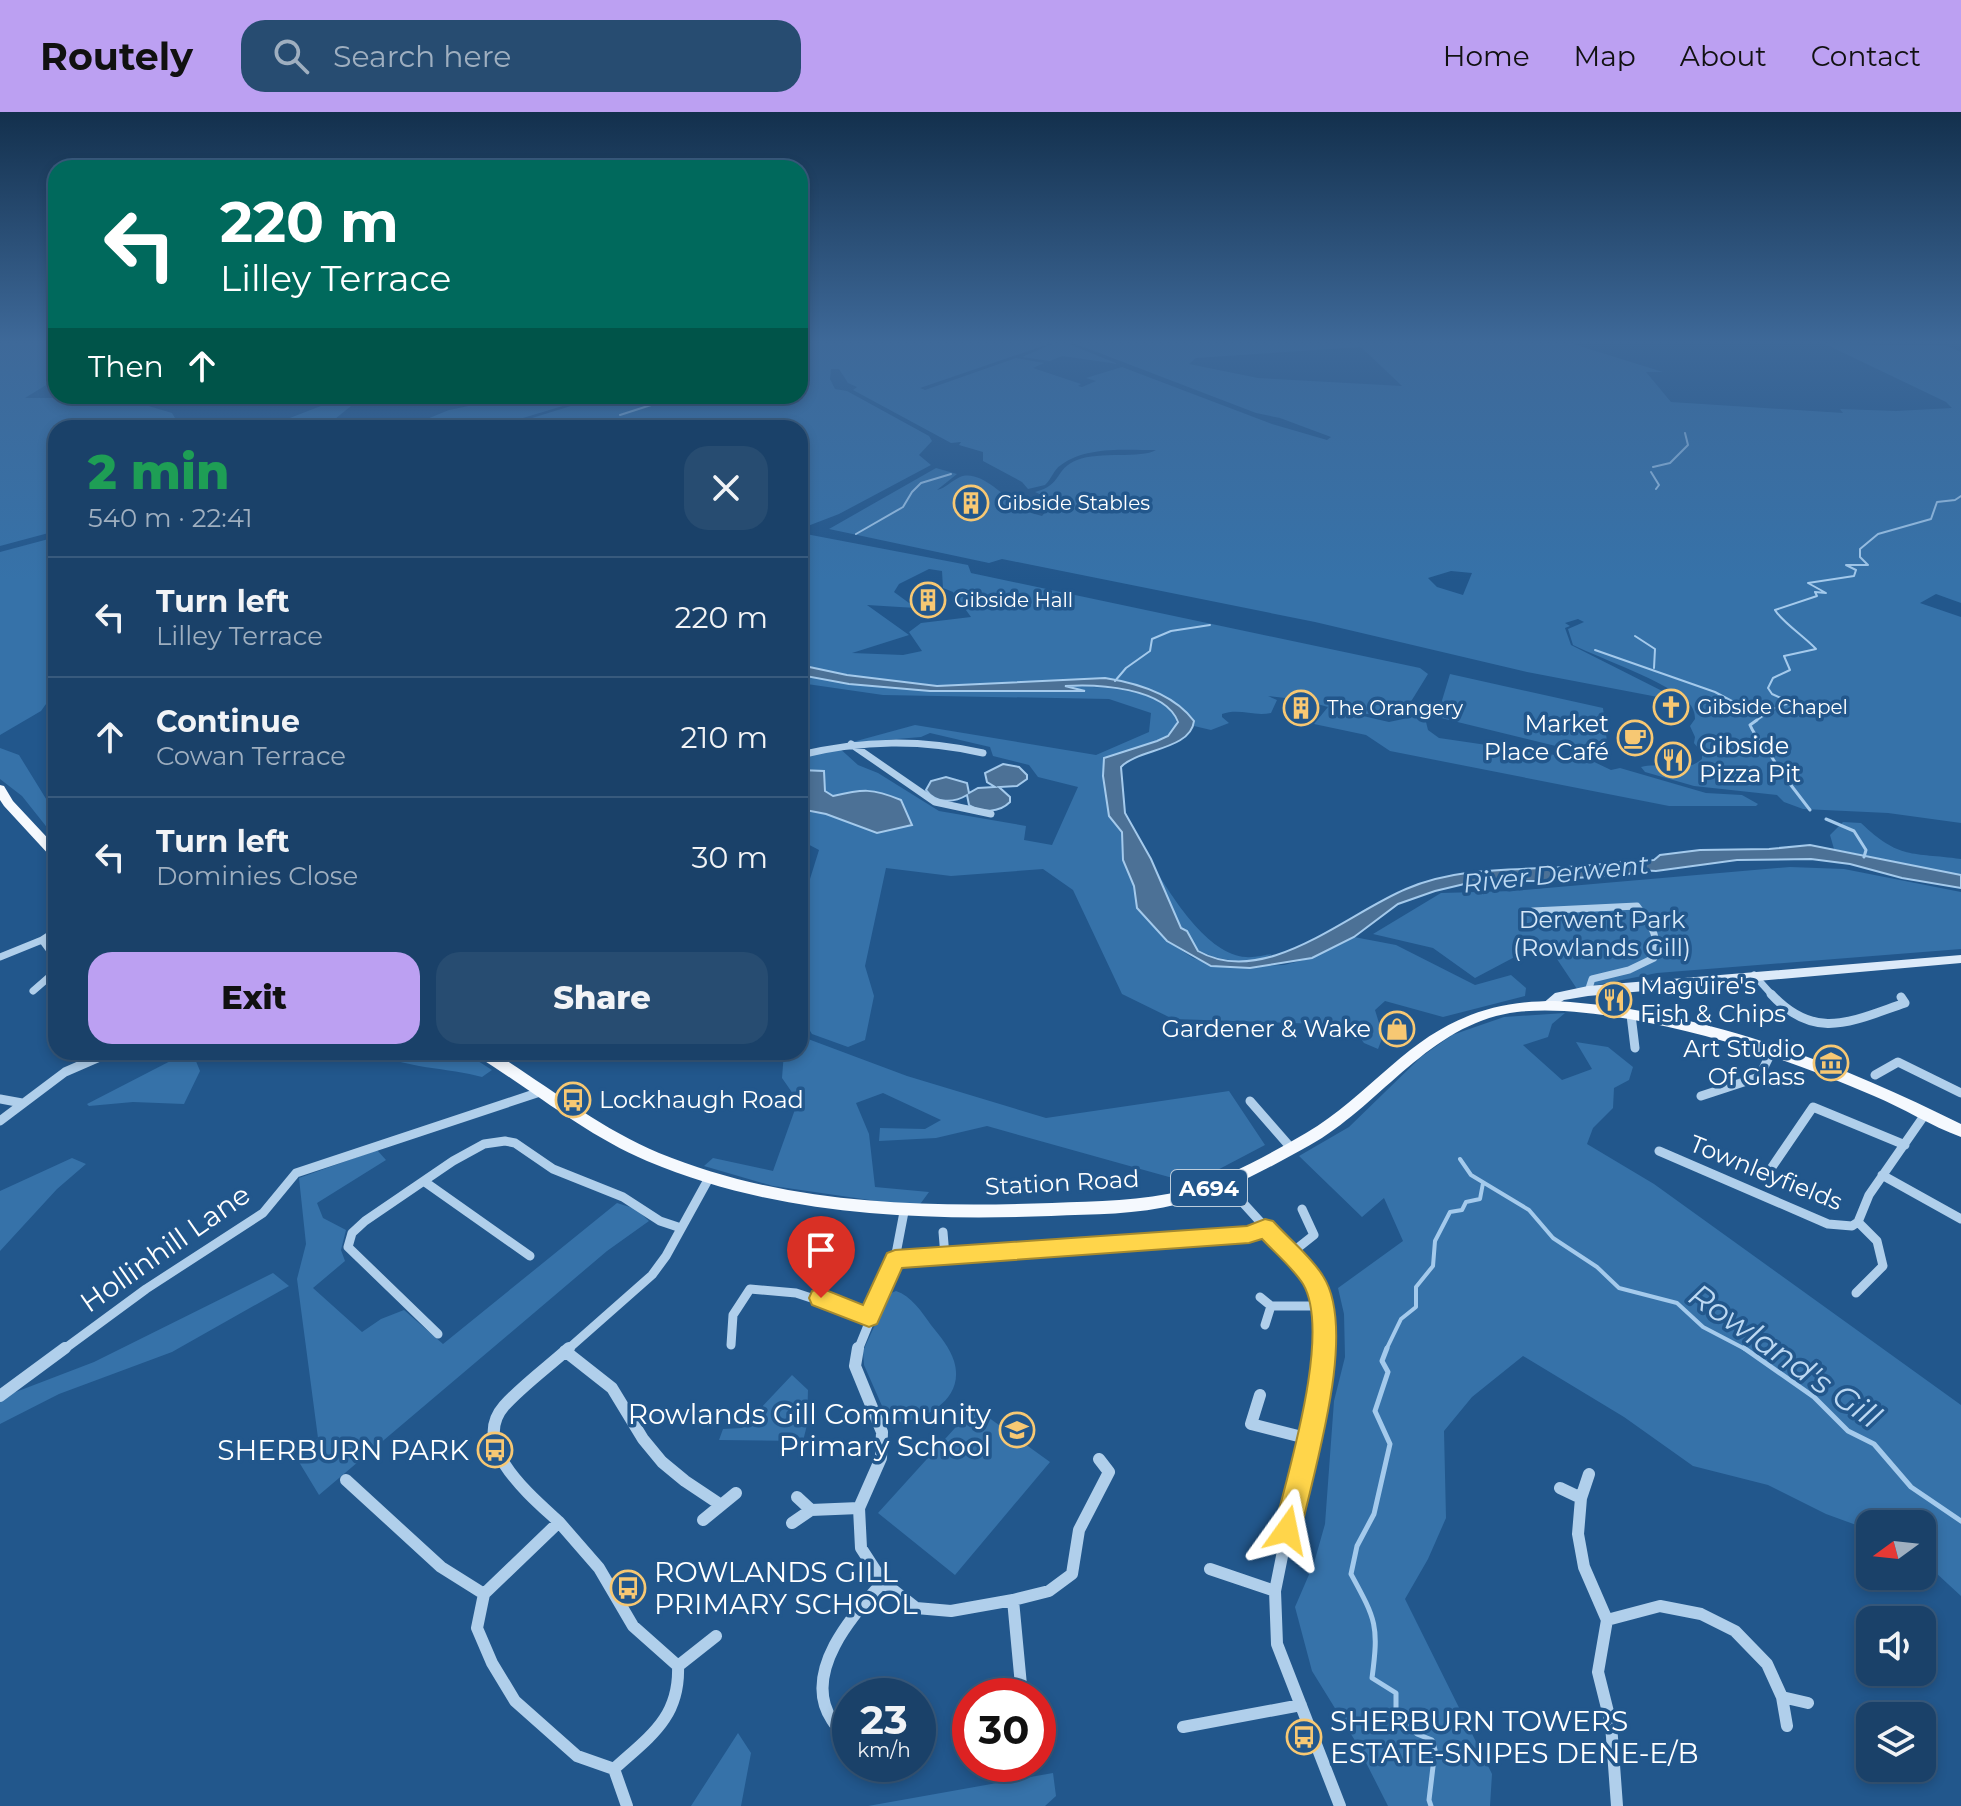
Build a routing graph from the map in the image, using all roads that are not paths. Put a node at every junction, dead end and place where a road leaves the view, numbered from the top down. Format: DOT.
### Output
graph roads {
  1 [pos="850,743"];
  2 [pos="983,753"];
  3 [pos="808,754"];
  4 [pos="0,789"];
  5 [pos="4,804"];
  6 [pos="991,814"];
  7 [pos="48,846"];
  8 [pos="1533,911"];
  9 [pos="48,936"];
  10 [pos="42,940"];
  11 [pos="48,948"];
  12 [pos="0,957"];
  13 [pos="1961,959"];
  14 [pos="1754,975"];
  15 [pos="48,978"];
  16 [pos="33,991"];
  17 [pos="1578,996"];
  18 [pos="1901,997"];
  19 [pos="1631,1015"];
  20 [pos="1635,1048"];
  21 [pos="1772,1051"];
  22 [pos="93,1060"];
  23 [pos="495,1060"];
  24 [pos="1875,1075"];
  25 [pos="544,1091"];
  26 [pos="1961,1093"];
  27 [pos="1701,1096"];
  28 [pos="0,1099"];
  29 [pos="1250,1101"];
  30 [pos="22,1103"];
  31 [pos="1926,1113"];
  32 [pos="0,1121"];
  33 [pos="1961,1131"];
  34 [pos="1905,1145"];
  35 [pos="1292,1149"];
  36 [pos="1659,1151"];
  37 [pos="1770,1170"];
  38 [pos="1882,1175"];
  39 [pos="709,1178"];
  40 [pos="425,1182"];
  41 [pos="1224,1182"];
  42 [pos="1302,1209"];
  43 [pos="904,1212"];
  44 [pos="1961,1219"];
  45 [pos="1858,1222"];
  46 [pos="1265,1227"];
  47 [pos="681,1228"];
  48 [pos="943,1232"];
  49 [pos="1290,1254"];
  50 [pos="530,1256"];
  51 [pos="945,1256"];
  52 [pos="895,1259"];
  53 [pos="1856,1293"];
  54 [pos="1260,1297"];
  55 [pos="1271,1306"];
  56 [pos="1323,1306"];
  57 [pos="869,1317"];
  58 [pos="1265,1325"];
  59 [pos="438,1334"];
  60 [pos="731,1345"];
  61 [pos="565,1351"];
  62 [pos="1260,1395"];
  63 [pos="0,1396"];
  64 [pos="1306,1438"];
  65 [pos="1099,1459"];
  66 [pos="1589,1474"];
  67 [pos="346,1480"];
  68 [pos="1560,1488"];
  69 [pos="736,1493"];
  70 [pos="797,1497"];
  71 [pos="1581,1498"];
  72 [pos="721,1505"];
  73 [pos="859,1508"];
  74 [pos="811,1510"];
  75 [pos="703,1520"];
  76 [pos="559,1522"];
  77 [pos="792,1523"];
  78 [pos="1210,1569"];
  79 [pos="883,1582"];
  80 [pos="1275,1591"];
  81 [pos="484,1594"];
  82 [pos="1013,1600"];
  83 [pos="1607,1620"];
  84 [pos="716,1636"];
  85 [pos="678,1666"];
  86 [pos="1020,1678"];
  87 [pos="1782,1697"];
  88 [pos="1808,1703"];
  89 [pos="1301,1705"];
  90 [pos="832,1725"];
  91 [pos="1787,1726"];
  92 [pos="1183,1727"];
  93 [pos="614,1769"];
  94 [pos="627,1806"];
  95 [pos="1340,1806"];
  96 [pos="1617,1806"];
  1 -- 2 [label="street"];
  1 -- 3 [label="street"];
  1 -- 6 [label="street"];
  4 -- 5 [label="main road"];
  5 -- 7 [label="main road"];
  8 -- 17 [label="street"];
  9 -- 10 [label="street"];
  10 -- 11 [label="street"];
  10 -- 12 [label="street"];
  13 -- 14 [label="main road"];
  14 -- 17 [label="main road"];
  14 -- 18 [label="street"];
  15 -- 16 [label="street"];
  17 -- 19 [label="main road, Station Road / A694"];
  17 -- 35 [label="main road, Station Road / A694"];
  19 -- 20 [label="street"];
  19 -- 21 [label="main road, Station Road / A694"];
  21 -- 27 [label="street"];
  21 -- 31 [label="main road, Station Road / A694"];
  22 -- 30 [label="street"];
  23 -- 25 [label="main road, A694"];
  24 -- 26 [label="street"];
  25 -- 39 [label="main road, A694"];
  25 -- 63 [label="street, Hollinhill Lane"];
  28 -- 30 [label="street"];
  29 -- 35 [label="street"];
  30 -- 32 [label="street"];
  31 -- 33 [label="main road, Station Road / A694"];
  31 -- 34 [label="street"];
  34 -- 37 [label="street"];
  34 -- 38 [label="street"];
  35 -- 41 [label="main road, Station Road / A694"];
  36 -- 45 [label="street, Townleyfields"];
  38 -- 44 [label="street"];
  38 -- 45 [label="street"];
  39 -- 43 [label="main road, A694"];
  39 -- 47 [label="street"];
  40 -- 47 [label="street"];
  40 -- 50 [label="street"];
  40 -- 59 [label="street"];
  41 -- 43 [label="main road, Station Road / A694"];
  41 -- 46 [label="street"];
  42 -- 49 [label="street"];
  43 -- 52 [label="street"];
  45 -- 53 [label="street"];
  46 -- 49 [label="street"];
  46 -- 51 [label="street"];
  47 -- 61 [label="street"];
  48 -- 51 [label="street"];
  49 -- 56 [label="street"];
  51 -- 52 [label="street"];
  52 -- 57 [label="street"];
  54 -- 55 [label="street"];
  55 -- 56 [label="street"];
  55 -- 58 [label="street"];
  56 -- 64 [label="street"];
  57 -- 60 [label="street"];
  57 -- 73 [label="street"];
  61 -- 72 [label="street"];
  61 -- 76 [label="street"];
  62 -- 64 [label="street"];
  64 -- 80 [label="street"];
  65 -- 82 [label="street"];
  66 -- 71 [label="street"];
  67 -- 81 [label="street"];
  68 -- 71 [label="street"];
  69 -- 72 [label="street"];
  70 -- 74 [label="street"];
  71 -- 83 [label="street"];
  72 -- 75 [label="street"];
  73 -- 74 [label="street"];
  73 -- 79 [label="street"];
  74 -- 77 [label="street"];
  76 -- 81 [label="street"];
  76 -- 85 [label="street"];
  78 -- 80 [label="street"];
  79 -- 82 [label="street"];
  79 -- 90 [label="street"];
  80 -- 89 [label="street"];
  81 -- 93 [label="street"];
  82 -- 86 [label="street"];
  83 -- 87 [label="street"];
  83 -- 96 [label="street"];
  84 -- 85 [label="street"];
  85 -- 93 [label="street"];
  87 -- 88 [label="street"];
  87 -- 91 [label="street"];
  89 -- 92 [label="street"];
  89 -- 95 [label="street"];
  93 -- 94 [label="street"];
}
